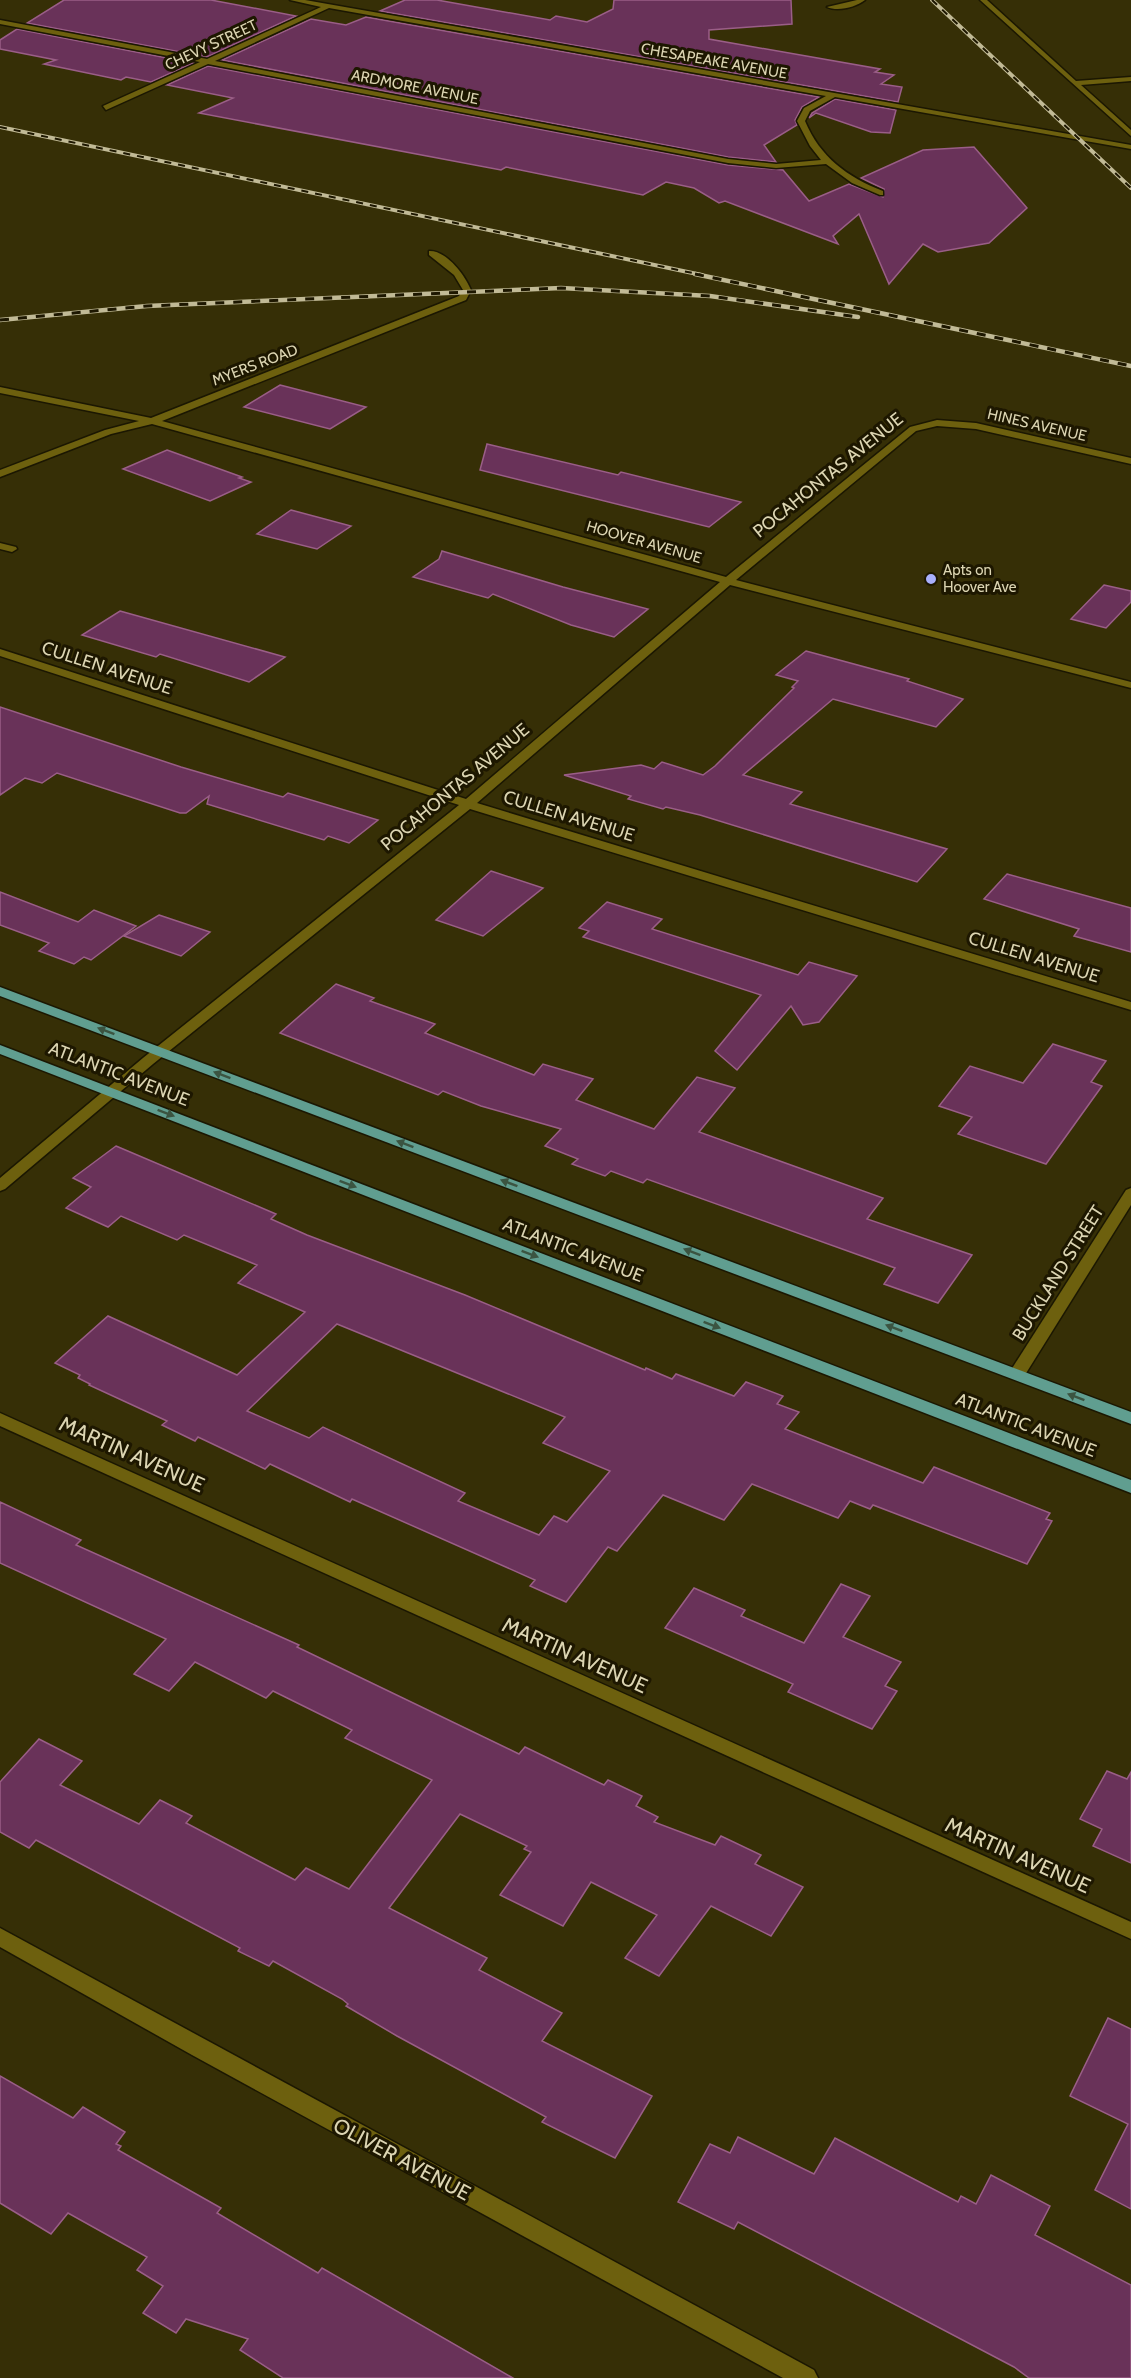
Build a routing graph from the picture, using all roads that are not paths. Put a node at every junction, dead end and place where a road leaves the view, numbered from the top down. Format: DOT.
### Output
graph roads {
  1 [pos="293,0"];
  2 [pos="862,0"];
  3 [pos="983,0"];
  4 [pos="327,7"];
  5 [pos="830,7"];
  6 [pos="0,21"];
  7 [pos="208,62"];
  8 [pos="1131,79"];
  9 [pos="1075,83"];
  10 [pos="833,95"];
  11 [pos="106,108"];
  12 [pos="1131,134"];
  13 [pos="1131,147"];
  14 [pos="826,162"];
  15 [pos="880,193"];
  16 [pos="432,253"];
  17 [pos="0,390"];
  18 [pos="152,421"];
  19 [pos="937,423"];
  20 [pos="1131,461"];
  21 [pos="0,474"];
  22 [pos="0,546"];
  23 [pos="12,549"];
  24 [pos="728,581"];
  25 [pos="0,652"];
  26 [pos="1131,685"];
  27 [pos="468,804"];
  28 [pos="0,991"];
  29 [pos="1131,1006"];
  30 [pos="0,1049"];
  31 [pos="160,1052"];
  32 [pos="112,1092"];
  33 [pos="0,1186"];
  34 [pos="1131,1193"];
  35 [pos="1017,1374"];
  36 [pos="1131,1418"];
  37 [pos="0,1419"];
  38 [pos="1131,1487"];
  39 [pos="1131,1931"];
  40 [pos="0,1937"];
  41 [pos="806,2378"];
  1 -- 4 [label="street, CHESAPEAKE AVENUE"];
  2 -- 5 [label="street"];
  3 -- 9 [label="street"];
  4 -- 7 [label="street, CHEVY STREET"];
  4 -- 10 [label="street, CHESAPEAKE AVENUE"];
  6 -- 7 [label="street, ARDMORE AVENUE"];
  7 -- 11 [label="street, CHEVY STREET"];
  7 -- 14 [label="street, ARDMORE AVENUE"];
  8 -- 9 [label="street"];
  9 -- 12 [label="street"];
  10 -- 13 [label="street, CHESAPEAKE AVENUE"];
  10 -- 14 [label="street"];
  14 -- 15 [label="street"];
  16 -- 18 [label="street, MYERS ROAD"];
  17 -- 18 [label="street, HOOVER AVENUE"];
  18 -- 21 [label="street, MYERS ROAD"];
  18 -- 24 [label="street, HOOVER AVENUE"];
  19 -- 20 [label="street, HINES AVENUE"];
  19 -- 24 [label="street, POCAHONTAS AVENUE"];
  22 -- 23 [label="street"];
  24 -- 26 [label="street, HOOVER AVENUE"];
  24 -- 27 [label="street, POCAHONTAS AVENUE"];
  25 -- 27 [label="street, CULLEN AVENUE"];
  27 -- 29 [label="street, CULLEN AVENUE"];
  27 -- 31 [label="street, POCAHONTAS AVENUE"];
  31 -- 28 [label="main road, ATLANTIC AVENUE, one-way"];
  30 -- 32 [label="main road, ATLANTIC AVENUE"];
  31 -- 32 [label="street, POCAHONTAS AVENUE"];
  35 -- 31 [label="main road, ATLANTIC AVENUE, one-way"];
  32 -- 33 [label="street, POCAHONTAS AVENUE"];
  32 -- 38 [label="main road, ATLANTIC AVENUE, one-way"];
  34 -- 35 [label="street, BUCKLAND STREET"];
  36 -- 35 [label="main road, ATLANTIC AVENUE, one-way"];
  37 -- 39 [label="street, MARTIN AVENUE"];
  40 -- 41 [label="street, OLIVER AVENUE"];
}
